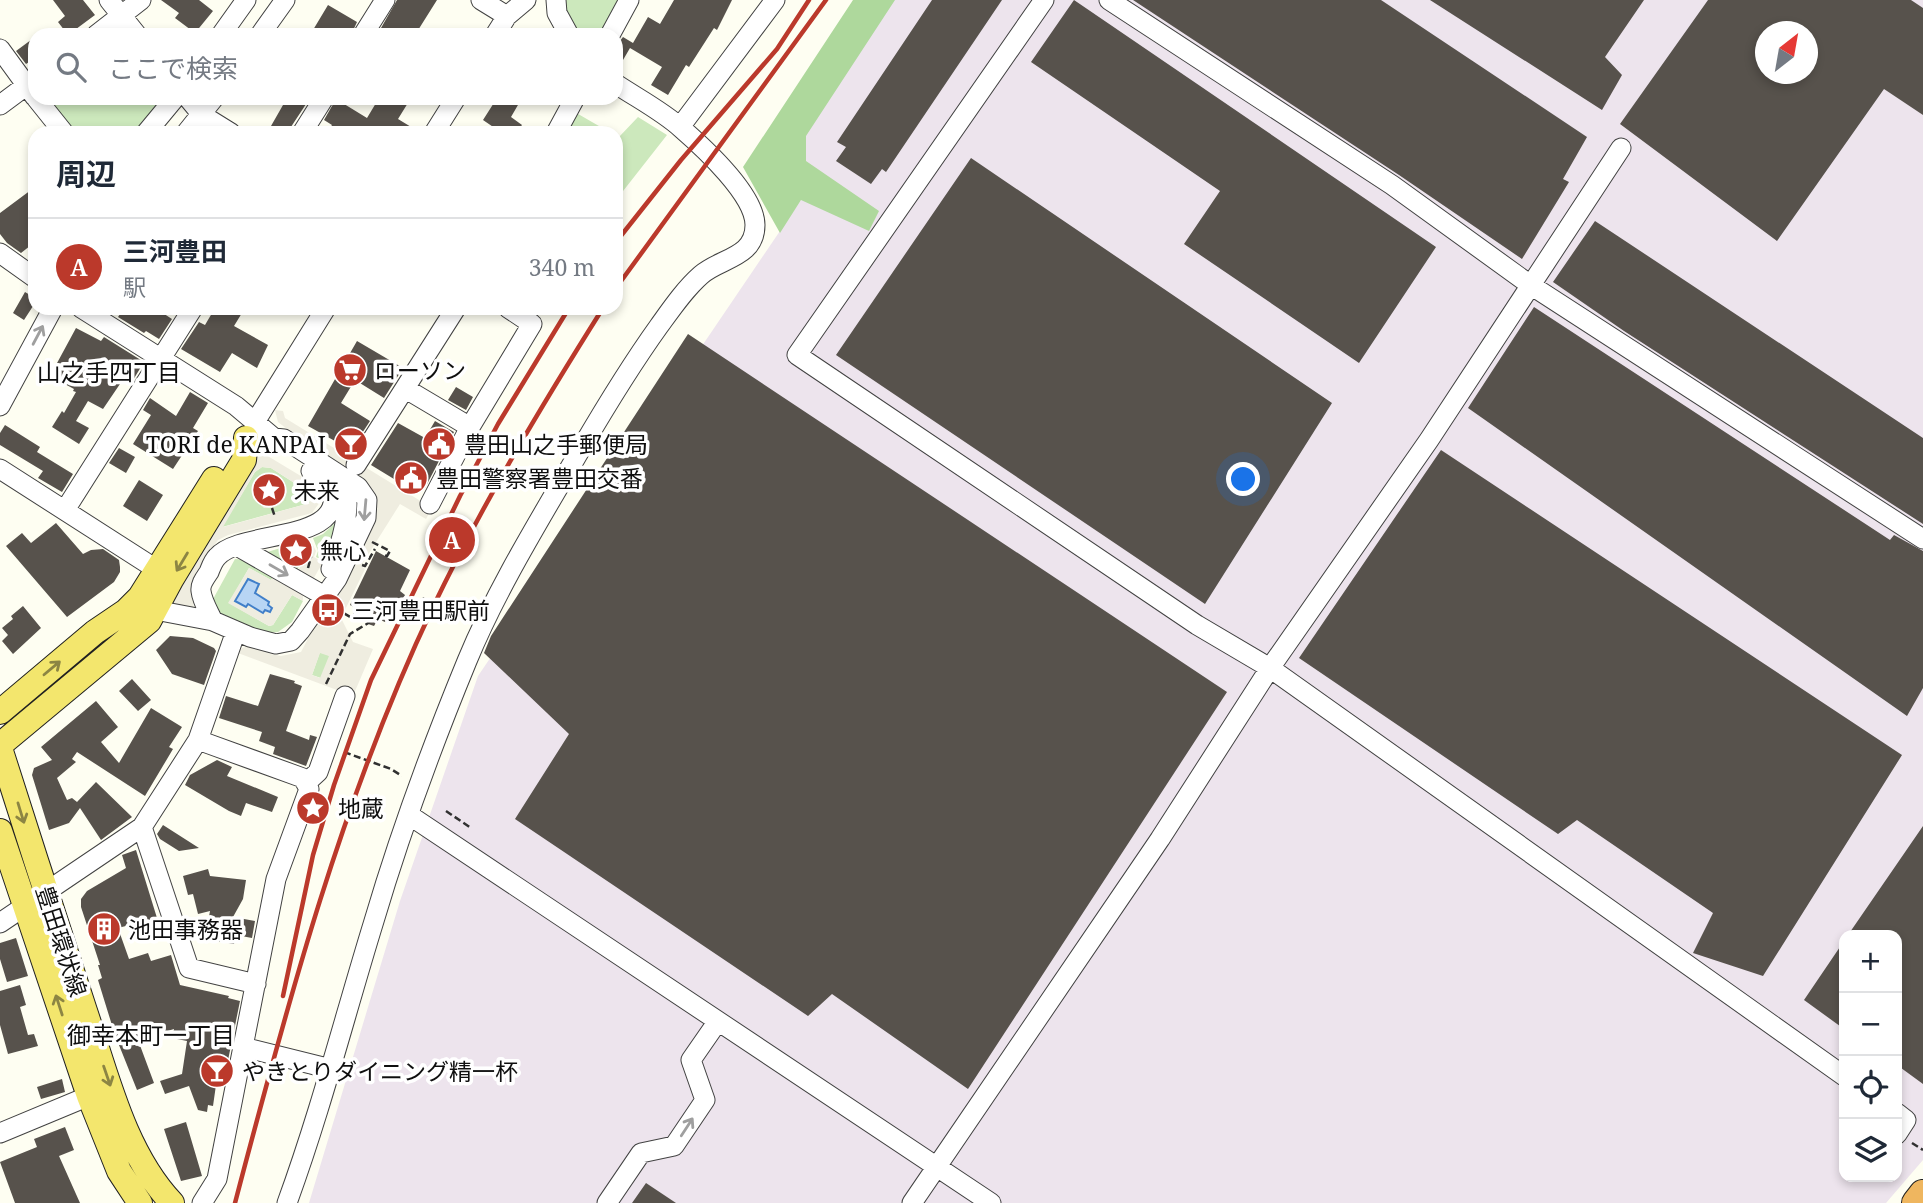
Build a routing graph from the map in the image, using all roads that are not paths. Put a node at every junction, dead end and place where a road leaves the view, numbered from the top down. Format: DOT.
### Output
graph roads {
  1 [pos="109,0"];
  2 [pos="141,0"];
  3 [pos="246,0"];
  4 [pos="285,0"];
  5 [pos="385,0"];
  6 [pos="481,0"];
  7 [pos="526,0"];
  8 [pos="556,0"];
  9 [pos="629,0"];
  10 [pos="775,0"];
  11 [pos="1044,0"];
  12 [pos="1109,0"];
  13 [pos="122,16"];
  14 [pos="507,16"];
  15 [pos="106,28"];
  16 [pos="131,28"];
  17 [pos="226,28"];
  18 [pos="265,28"];
  19 [pos="367,28"];
  20 [pos="499,28"];
  21 [pos="565,28"];
  22 [pos="614,28"];
  23 [pos="0,49"];
  24 [pos="28,84"];
  25 [pos="623,89"];
  26 [pos="28,92"];
  27 [pos="0,105"];
  28 [pos="44,105"];
  29 [pos="169,105"];
  30 [pos="194,105"];
  31 [pos="209,105"];
  32 [pos="320,105"];
  33 [pos="452,105"];
  34 [pos="571,105"];
  35 [pos="202,115"];
  36 [pos="59,126"];
  37 [pos="152,126"];
  38 [pos="192,126"];
  39 [pos="220,126"];
  40 [pos="306,126"];
  41 [pos="438,126"];
  42 [pos="560,126"];
  43 [pos="680,127"];
  44 [pos="1621,148"];
  45 [pos="0,253"];
  46 [pos="28,273"];
  47 [pos="1530,284"];
  48 [pos="49,315"];
  49 [pos="92,315"];
  50 [pos="189,315"];
  51 [pos="322,315"];
  52 [pos="452,315"];
  53 [pos="518,315"];
  54 [pos="162,359"];
  55 [pos="406,388"];
  56 [pos="0,406"];
  57 [pos="470,427"];
  58 [pos="251,430"];
  59 [pos="274,438"];
  60 [pos="356,465"];
  61 [pos="0,470"];
  62 [pos="338,475"];
  63 [pos="430,504"];
  64 [pos="65,510"];
  65 [pos="1923,539"];
  66 [pos="237,546"];
  67 [pos="156,569"];
  68 [pos="321,594"];
  69 [pos="155,610"];
  70 [pos="311,614"];
  71 [pos="214,621"];
  72 [pos="236,631"];
  73 [pos="1270,668"];
  74 [pos="345,696"];
  75 [pos="0,712"];
  76 [pos="198,740"];
  77 [pos="0,746"];
  78 [pos="306,783"];
  79 [pos="409,815"];
  80 [pos="142,827"];
  81 [pos="0,831"];
  82 [pos="36,900"];
  83 [pos="0,923"];
  84 [pos="256,984"];
  85 [pos="718,1021"];
  86 [pos="243,1047"];
  87 [pos="331,1069"];
  88 [pos="1839,1072"];
  89 [pos="89,1096"];
  90 [pos="0,1133"];
  91 [pos="938,1166"];
  92 [pos="1923,1194"];
  93 [pos="140,1203"];
  94 [pos="172,1203"];
  95 [pos="202,1203"];
  96 [pos="287,1203"];
  97 [pos="607,1203"];
  98 [pos="912,1203"];
  99 [pos="992,1203"];
  100 [pos="1916,1203"];
  1 -- 13 [label="street"];
  2 -- 13 [label="street"];
  3 -- 17 [label="street"];
  4 -- 18 [label="street"];
  5 -- 19 [label="street"];
  6 -- 14 [label="street"];
  7 -- 14 [label="street"];
  8 -- 21 [label="street"];
  9 -- 22 [label="street"];
  10 -- 43 [label="street"];
  11 -- 73 [label="street"];
  12 -- 47 [label="street"];
  13 -- 15 [label="street"];
  13 -- 16 [label="street"];
  14 -- 20 [label="street"];
  23 -- 24 [label="street"];
  25 -- 43 [label="street"];
  26 -- 27 [label="street"];
  28 -- 36 [label="street"];
  29 -- 37 [label="street"];
  30 -- 35 [label="street"];
  31 -- 35 [label="street"];
  32 -- 40 [label="street"];
  33 -- 41 [label="street"];
  34 -- 42 [label="street"];
  35 -- 38 [label="street"];
  35 -- 39 [label="street"];
  43 -- 79 [label="street"];
  44 -- 47 [label="street"];
  45 -- 46 [label="street"];
  47 -- 65 [label="street"];
  47 -- 73 [label="street"];
  56 -- 48 [label="street, one-way"];
  49 -- 54 [label="street"];
  50 -- 54 [label="street"];
  51 -- 58 [label="street"];
  52 -- 55 [label="street"];
  53 -- 57 [label="street"];
  54 -- 58 [label="street"];
  54 -- 64 [label="street"];
  55 -- 57 [label="street"];
  55 -- 60 [label="street"];
  57 -- 63 [label="street"];
  58 -- 59 [label="street"];
  58 -- 67 [label="main road"];
  58 -- 69 [label="main road, one-way"];
  59 -- 62 [label="street"];
  59 -- 66 [label="street"];
  61 -- 64 [label="street"];
  62 -- 68 [label="street"];
  62 -- 70 [label="street, one-way"];
  64 -- 67 [label="street"];
  66 -- 68 [label="street, one-way"];
  66 -- 71 [label="street"];
  75 -- 67 [label="main road, one-way"];
  68 -- 70 [label="street"];
  69 -- 71 [label="street"];
  69 -- 77 [label="main road"];
  70 -- 72 [label="street"];
  71 -- 72 [label="street"];
  72 -- 76 [label="street"];
  73 -- 88 [label="street"];
  73 -- 91 [label="street"];
  74 -- 78 [label="street"];
  76 -- 78 [label="street"];
  76 -- 80 [label="street"];
  77 -- 82 [label="main road, 豊田環状線, one-way"];
  78 -- 84 [label="street"];
  79 -- 85 [label="street"];
  79 -- 87 [label="street"];
  80 -- 82 [label="street"];
  80 -- 84 [label="street"];
  81 -- 82 [label="main road, 豊田環状線"];
  82 -- 83 [label="street"];
  89 -- 82 [label="main road, 豊田環状線, one-way"];
  82 -- 94 [label="main road, 豊田環状線, one-way"];
  84 -- 86 [label="street"];
  85 -- 91 [label="street"];
  97 -- 85 [label="street, one-way"];
  86 -- 87 [label="street"];
  86 -- 95 [label="street"];
  87 -- 96 [label="street"];
  89 -- 90 [label="street"];
  89 -- 93 [label="main road, 豊田環状線"];
  91 -- 98 [label="street"];
  91 -- 99 [label="street"];
  92 -- 100 [label="highway"];
}
